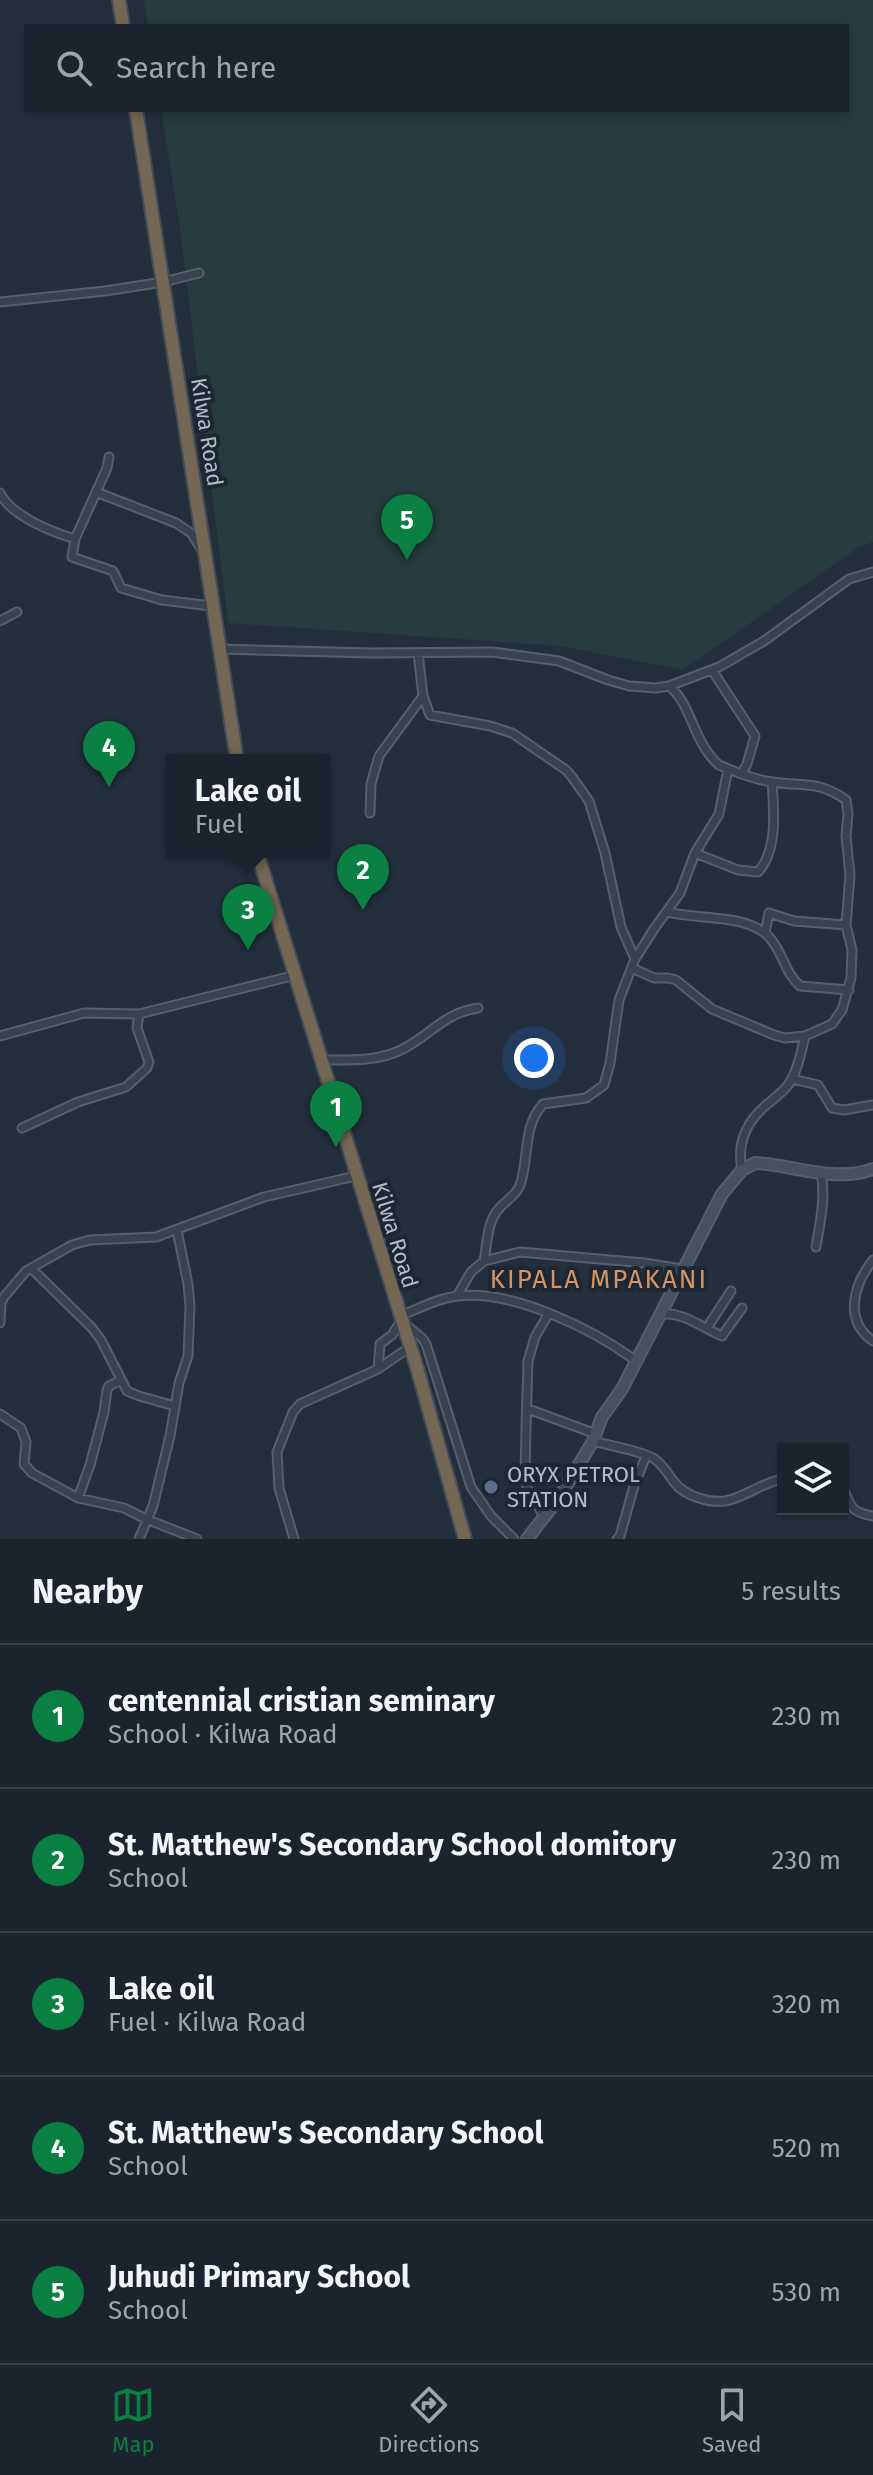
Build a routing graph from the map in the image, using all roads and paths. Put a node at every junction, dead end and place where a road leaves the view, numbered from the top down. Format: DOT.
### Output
graph roads {
  1 [pos="119,0"];
  2 [pos="123,24"];
  3 [pos="136,112"];
  4 [pos="199,273"];
  5 [pos="163,282"];
  6 [pos="0,302"];
  7 [pos="109,457"];
  8 [pos="96,492"];
  9 [pos="0,493"];
  10 [pos="75,539"];
  11 [pos="205,556"];
  12 [pos="873,572"];
  13 [pos="211,606"];
  14 [pos="17,612"];
  15 [pos="0,621"];
  16 [pos="219,649"];
  17 [pos="418,653"];
  18 [pos="712,670"];
  19 [pos="669,686"];
  20 [pos="423,696"];
  21 [pos="236,754"];
  22 [pos="728,769"];
  23 [pos="742,773"];
  24 [pos="772,782"];
  25 [pos="370,813"];
  26 [pos="695,853"];
  27 [pos="259,858"];
  28 [pos="667,912"];
  29 [pos="846,925"];
  30 [pos="765,933"];
  31 [pos="634,964"];
  32 [pos="296,975"];
  33 [pos="849,990"];
  34 [pos="478,1008"];
  35 [pos="139,1014"];
  36 [pos="0,1036"];
  37 [pos="805,1036"];
  38 [pos="320,1060"];
  39 [pos="792,1079"];
  40 [pos="873,1105"];
  41 [pos="22,1128"];
  42 [pos="873,1169"];
  43 [pos="742,1170"];
  44 [pos="821,1173"];
  45 [pos="356,1176"];
  46 [pos="177,1230"];
  47 [pos="816,1247"];
  48 [pos="873,1260"];
  49 [pos="484,1261"];
  50 [pos="31,1268"];
  51 [pos="682,1269"];
  52 [pos="731,1291"];
  53 [pos="457,1296"];
  54 [pos="742,1308"];
  55 [pos="549,1313"];
  56 [pos="660,1314"];
  57 [pos="400,1319"];
  58 [pos="0,1323"];
  59 [pos="707,1328"];
  60 [pos="873,1341"];
  61 [pos="410,1347"];
  62 [pos="635,1360"];
  63 [pos="378,1369"];
  64 [pos="121,1380"];
  65 [pos="175,1406"];
  66 [pos="528,1409"];
  67 [pos="0,1414"];
  68 [pos="595,1437"];
  69 [pos="646,1456"];
  70 [pos="777,1480"];
  71 [pos="78,1498"];
  72 [pos="849,1504"];
  73 [pos="544,1516"];
  74 [pos="873,1516"];
  75 [pos="146,1519"];
  76 [pos="139,1539"];
  77 [pos="197,1539"];
  78 [pos="294,1539"];
  79 [pos="465,1539"];
  80 [pos="514,1539"];
  81 [pos="527,1539"];
  82 [pos="617,1539"];
  1 -- 2 [label="highway"];
  3 -- 5 [label="highway, Kilwa Road"];
  4 -- 5 [label="street"];
  5 -- 6 [label="street"];
  5 -- 11 [label="highway, Kilwa Road"];
  7 -- 8 [label="street"];
  8 -- 10 [label="street"];
  8 -- 11 [label="street"];
  9 -- 10 [label="street"];
  10 -- 13 [label="street"];
  11 -- 13 [label="highway, Kilwa Road"];
  12 -- 18 [label="street"];
  13 -- 16 [label="highway, Kilwa Road"];
  14 -- 15 [label="street"];
  16 -- 17 [label="street"];
  16 -- 21 [label="highway, Kilwa Road"];
  17 -- 19 [label="street"];
  17 -- 20 [label="street"];
  18 -- 19 [label="street"];
  18 -- 23 [label="street"];
  19 -- 22 [label="street"];
  20 -- 25 [label="street"];
  20 -- 31 [label="street"];
  22 -- 23 [label="street"];
  22 -- 26 [label="street"];
  23 -- 24 [label="street"];
  24 -- 26 [label="street"];
  24 -- 29 [label="street"];
  26 -- 28 [label="street"];
  27 -- 32 [label="highway, Kilwa Road"];
  28 -- 30 [label="street"];
  28 -- 31 [label="street"];
  29 -- 30 [label="street"];
  29 -- 33 [label="street"];
  30 -- 33 [label="street"];
  31 -- 37 [label="street"];
  31 -- 49 [label="street"];
  32 -- 35 [label="street"];
  32 -- 38 [label="highway, Kilwa Road"];
  33 -- 37 [label="street"];
  34 -- 38 [label="street"];
  35 -- 36 [label="street"];
  35 -- 41 [label="street"];
  37 -- 39 [label="street"];
  38 -- 45 [label="highway, Kilwa Road"];
  39 -- 40 [label="street"];
  39 -- 43 [label="street"];
  42 -- 44 [label="main road"];
  43 -- 44 [label="main road"];
  43 -- 51 [label="main road"];
  44 -- 47 [label="street"];
  45 -- 46 [label="street"];
  45 -- 57 [label="highway, Kilwa Road"];
  46 -- 50 [label="street"];
  46 -- 65 [label="street"];
  48 -- 60 [label="street"];
  49 -- 51 [label="street"];
  49 -- 53 [label="street"];
  50 -- 58 [label="street"];
  50 -- 64 [label="street"];
  51 -- 56 [label="main road"];
  52 -- 59 [label="street"];
  53 -- 55 [label="street"];
  53 -- 57 [label="street"];
  54 -- 59 [label="street"];
  55 -- 62 [label="street"];
  55 -- 66 [label="street"];
  56 -- 59 [label="street"];
  56 -- 62 [label="main road"];
  57 -- 61 [label="highway, Kilwa Road"];
  57 -- 63 [label="street"];
  57 -- 80 [label="street"];
  61 -- 63 [label="street"];
  61 -- 79 [label="highway, Kilwa Road"];
  62 -- 68 [label="main road"];
  63 -- 78 [label="street"];
  64 -- 65 [label="street"];
  64 -- 71 [label="street"];
  65 -- 75 [label="street"];
  66 -- 68 [label="street"];
  66 -- 73 [label="street"];
  67 -- 71 [label="street"];
  68 -- 69 [label="street"];
  68 -- 73 [label="main road"];
  69 -- 70 [label="street"];
  69 -- 82 [label="street"];
  71 -- 75 [label="street"];
  72 -- 74 [label="street"];
  73 -- 81 [label="main road"];
  75 -- 76 [label="street"];
  75 -- 77 [label="street"];
}
